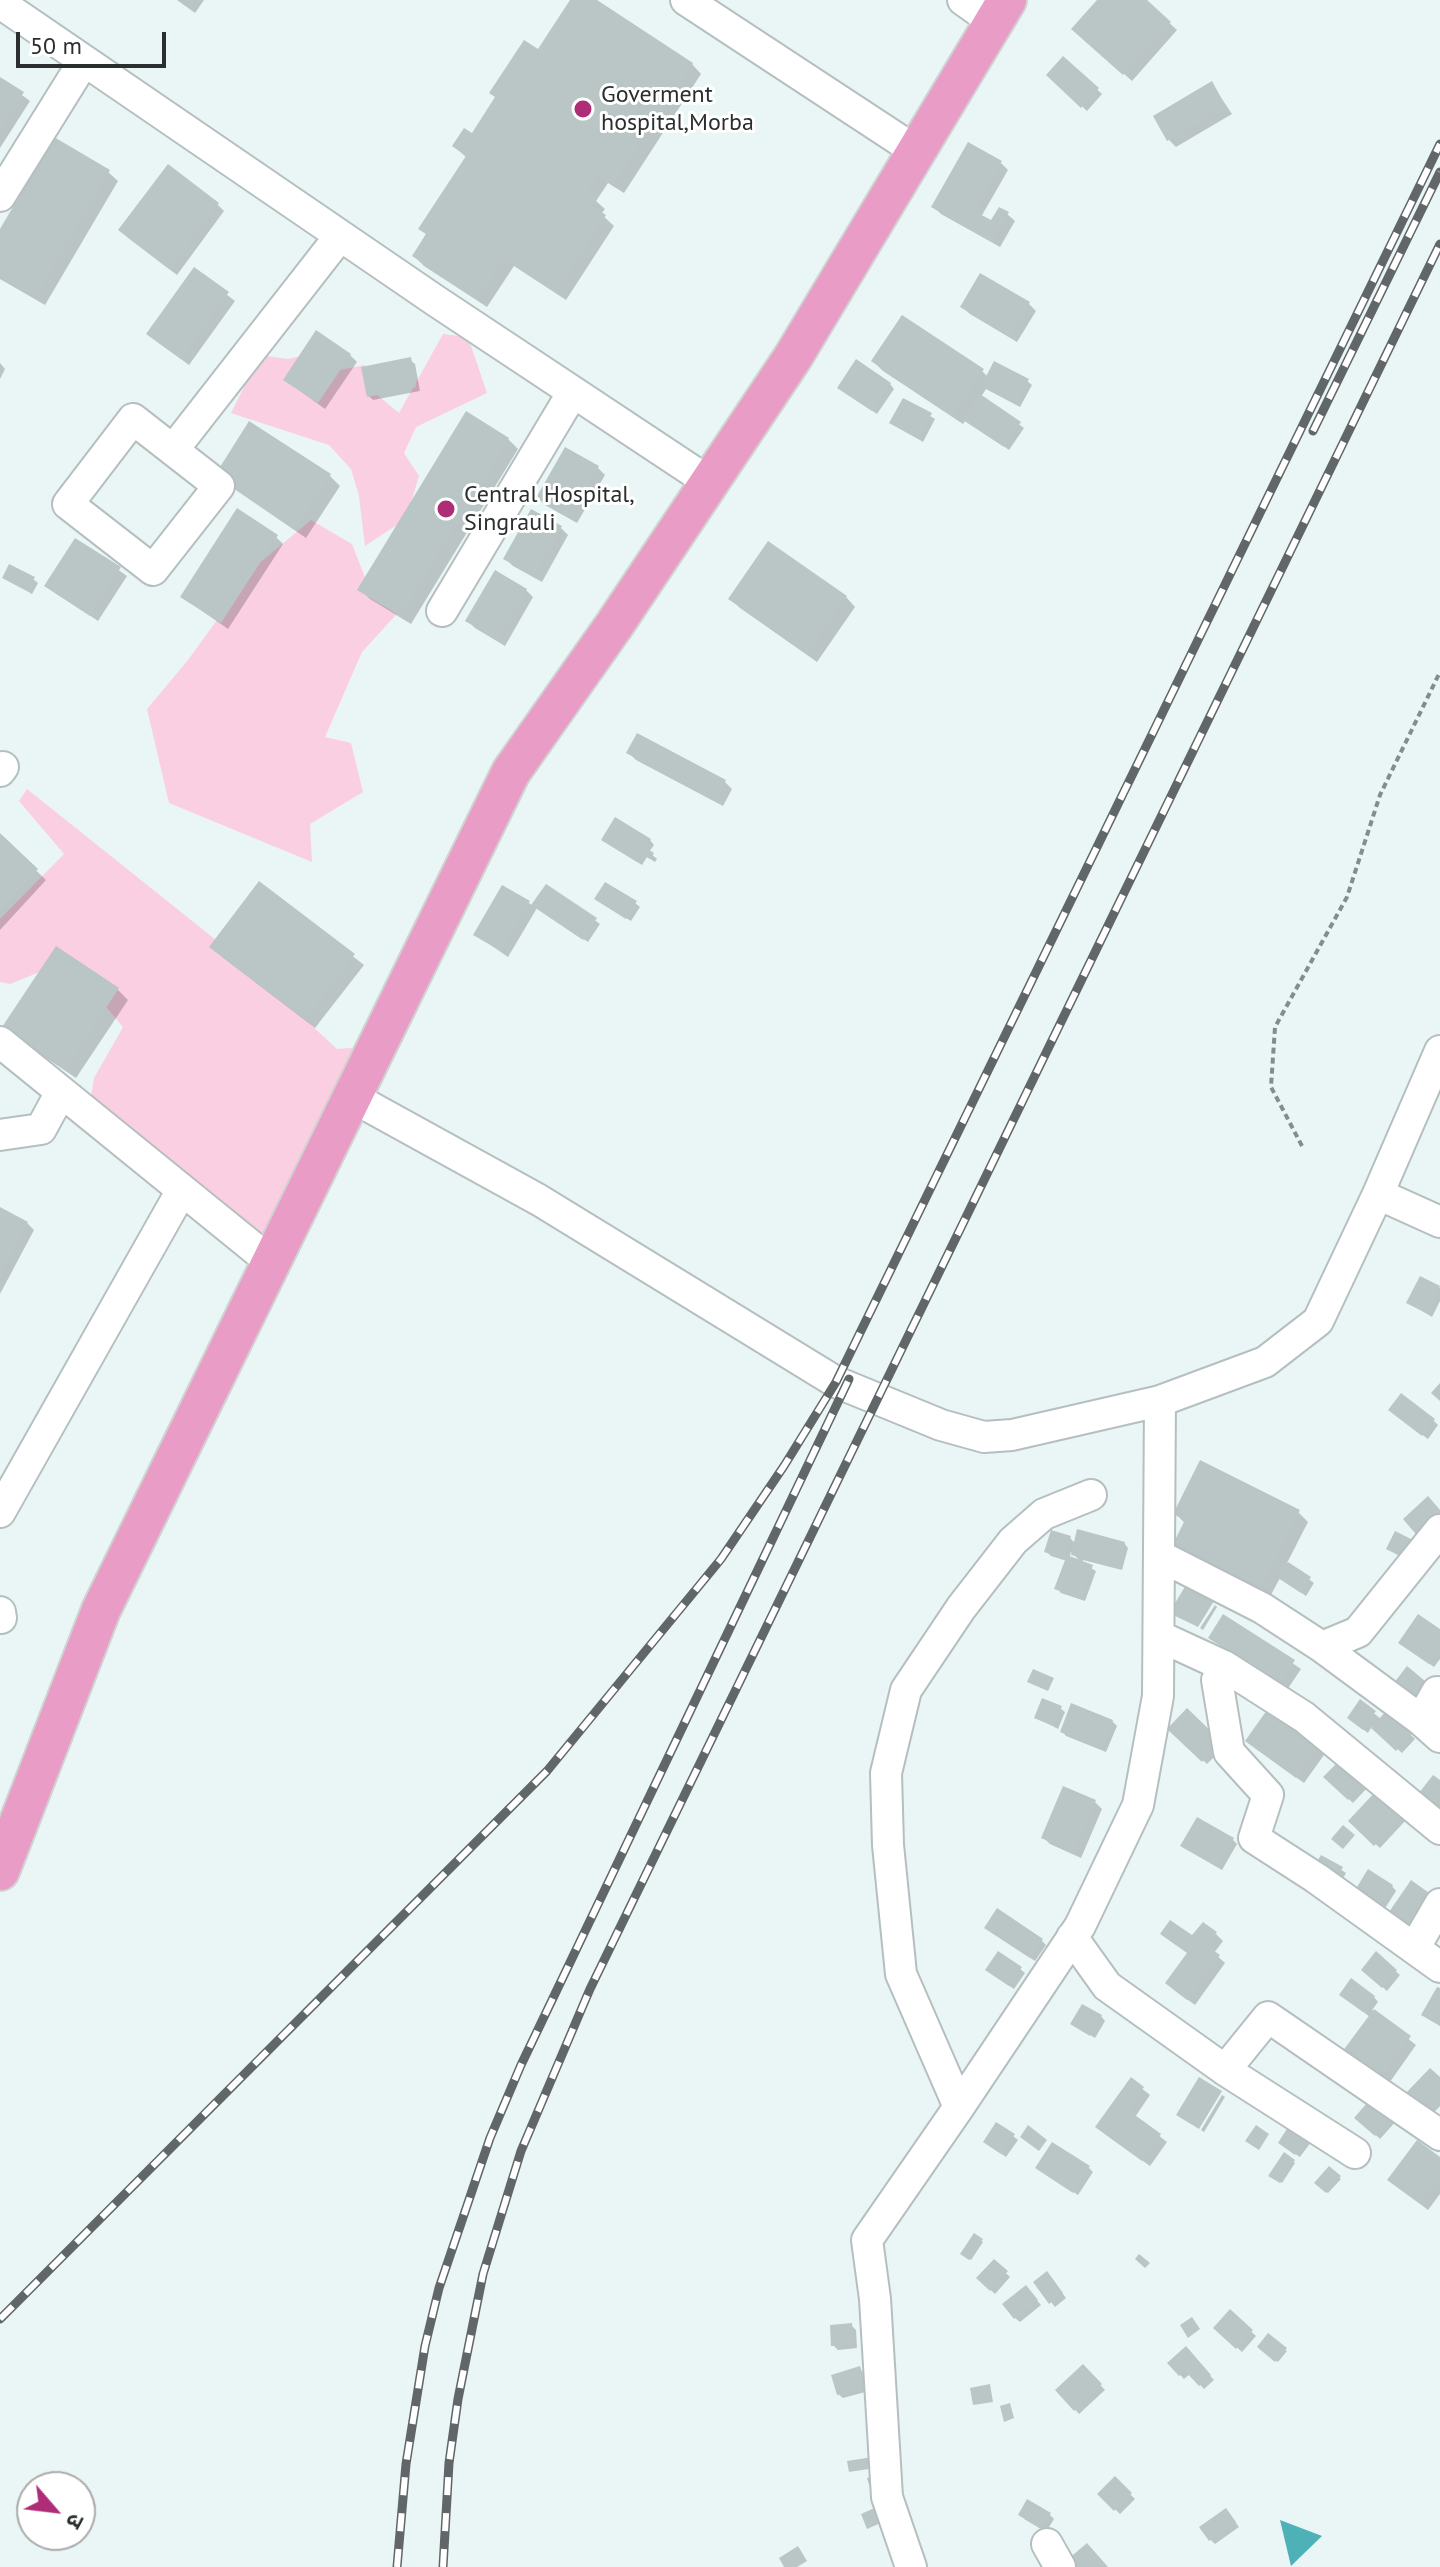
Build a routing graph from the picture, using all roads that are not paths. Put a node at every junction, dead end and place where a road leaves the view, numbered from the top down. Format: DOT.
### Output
graph roads {
  1 [pos="686,0"];
  2 [pos="963,0"];
  3 [pos="0,3"];
  4 [pos="1000,11"];
  5 [pos="84,61"];
  6 [pos="916,151"];
  7 [pos="0,196"];
  8 [pos="340,236"];
  9 [pos="573,392"];
  10 [pos="173,450"];
  11 [pos="709,482"];
  12 [pos="442,611"];
  13 [pos="0,1042"];
  14 [pos="1440,1051"];
  15 [pos="61,1092"];
  16 [pos="352,1097"];
  17 [pos="0,1135"];
  18 [pos="182,1190"];
  19 [pos="1378,1194"];
  20 [pos="1440,1222"];
  21 [pos="271,1262"];
  22 [pos="1160,1401"];
  23 [pos="1091,1495"];
  24 [pos="0,1512"];
  25 [pos="1440,1530"];
  26 [pos="1160,1556"];
  27 [pos="1159,1636"];
  28 [pos="1322,1647"];
  29 [pos="1224,1666"];
  30 [pos="1440,1694"];
  31 [pos="1430,1728"];
  32 [pos="1440,1829"];
  33 [pos="0,1871"];
  34 [pos="1440,1904"];
  35 [pos="1072,1937"];
  36 [pos="1415,1947"];
  37 [pos="1440,1967"];
  38 [pos="1225,2070"];
  39 [pos="959,2107"];
  40 [pos="1440,2135"];
  41 [pos="1355,2153"];
  42 [pos="911,2567"];
  1 -- 6 [label="street"];
  2 -- 4 [label="street"];
  3 -- 5 [label="street"];
  4 -- 6 [label="main road"];
  5 -- 7 [label="street"];
  5 -- 8 [label="street"];
  6 -- 11 [label="main road"];
  8 -- 9 [label="street"];
  8 -- 10 [label="street"];
  9 -- 11 [label="street"];
  9 -- 12 [label="street"];
  10 -- 10 [label="street"];
  11 -- 16 [label="main road"];
  13 -- 15 [label="street"];
  14 -- 19 [label="street"];
  15 -- 17 [label="street"];
  15 -- 18 [label="street"];
  16 -- 21 [label="main road"];
  16 -- 22 [label="street"];
  18 -- 21 [label="street"];
  18 -- 24 [label="street"];
  19 -- 20 [label="street"];
  19 -- 22 [label="street"];
  21 -- 33 [label="main road"];
  22 -- 26 [label="street"];
  23 -- 39 [label="street"];
  25 -- 28 [label="street"];
  26 -- 27 [label="street"];
  26 -- 28 [label="street"];
  27 -- 29 [label="street"];
  27 -- 35 [label="street"];
  28 -- 31 [label="street"];
  29 -- 32 [label="street"];
  29 -- 36 [label="street"];
  30 -- 31 [label="street"];
  34 -- 36 [label="street"];
  35 -- 38 [label="street"];
  35 -- 39 [label="street"];
  36 -- 37 [label="street"];
  38 -- 40 [label="street"];
  38 -- 41 [label="street"];
  39 -- 42 [label="street"];
}
